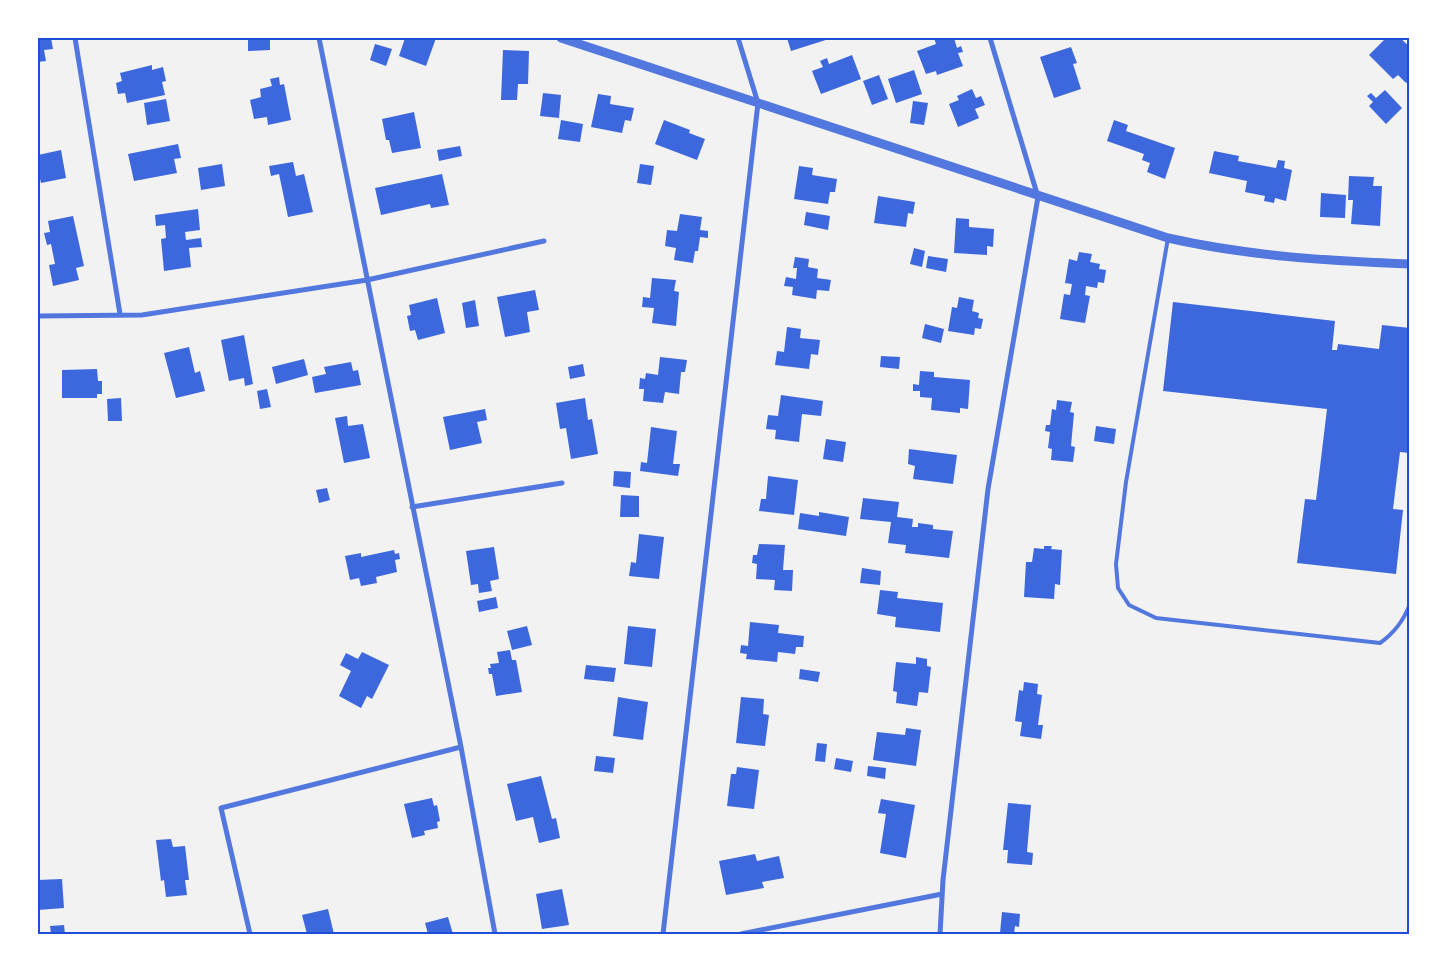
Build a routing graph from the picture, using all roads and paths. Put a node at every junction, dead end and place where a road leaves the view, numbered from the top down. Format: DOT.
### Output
graph roads {
  1 [pos="75,38"];
  2 [pos="319,38"];
  3 [pos="561,38"];
  4 [pos="738,38"];
  5 [pos="990,38"];
  6 [pos="758,103"];
  7 [pos="1038,197"];
  8 [pos="1168,238"];
  9 [pos="544,241"];
  10 [pos="1410,264"];
  11 [pos="367,280"];
  12 [pos="120,314"];
  13 [pos="38,316"];
  14 [pos="562,483"];
  15 [pos="412,508"];
  16 [pos="1410,604"];
  17 [pos="461,747"];
  18 [pos="942,894"];
  19 [pos="250,934"];
  20 [pos="495,934"];
  21 [pos="663,934"];
  22 [pos="741,934"];
  23 [pos="940,934"];
  1 -- 12 [label="street"];
  2 -- 11 [label="street"];
  3 -- 6 [label="street"];
  4 -- 6 [label="street"];
  5 -- 7 [label="street"];
  6 -- 7 [label="street"];
  6 -- 21 [label="street"];
  7 -- 8 [label="street"];
  7 -- 18 [label="street"];
  8 -- 10 [label="street"];
  8 -- 16 [label="lane"];
  9 -- 11 [label="street"];
  11 -- 12 [label="street"];
  11 -- 15 [label="street"];
  12 -- 13 [label="street"];
  14 -- 15 [label="street"];
  15 -- 17 [label="street"];
  17 -- 19 [label="street"];
  17 -- 20 [label="street"];
  18 -- 22 [label="street"];
  18 -- 23 [label="street"];
}
